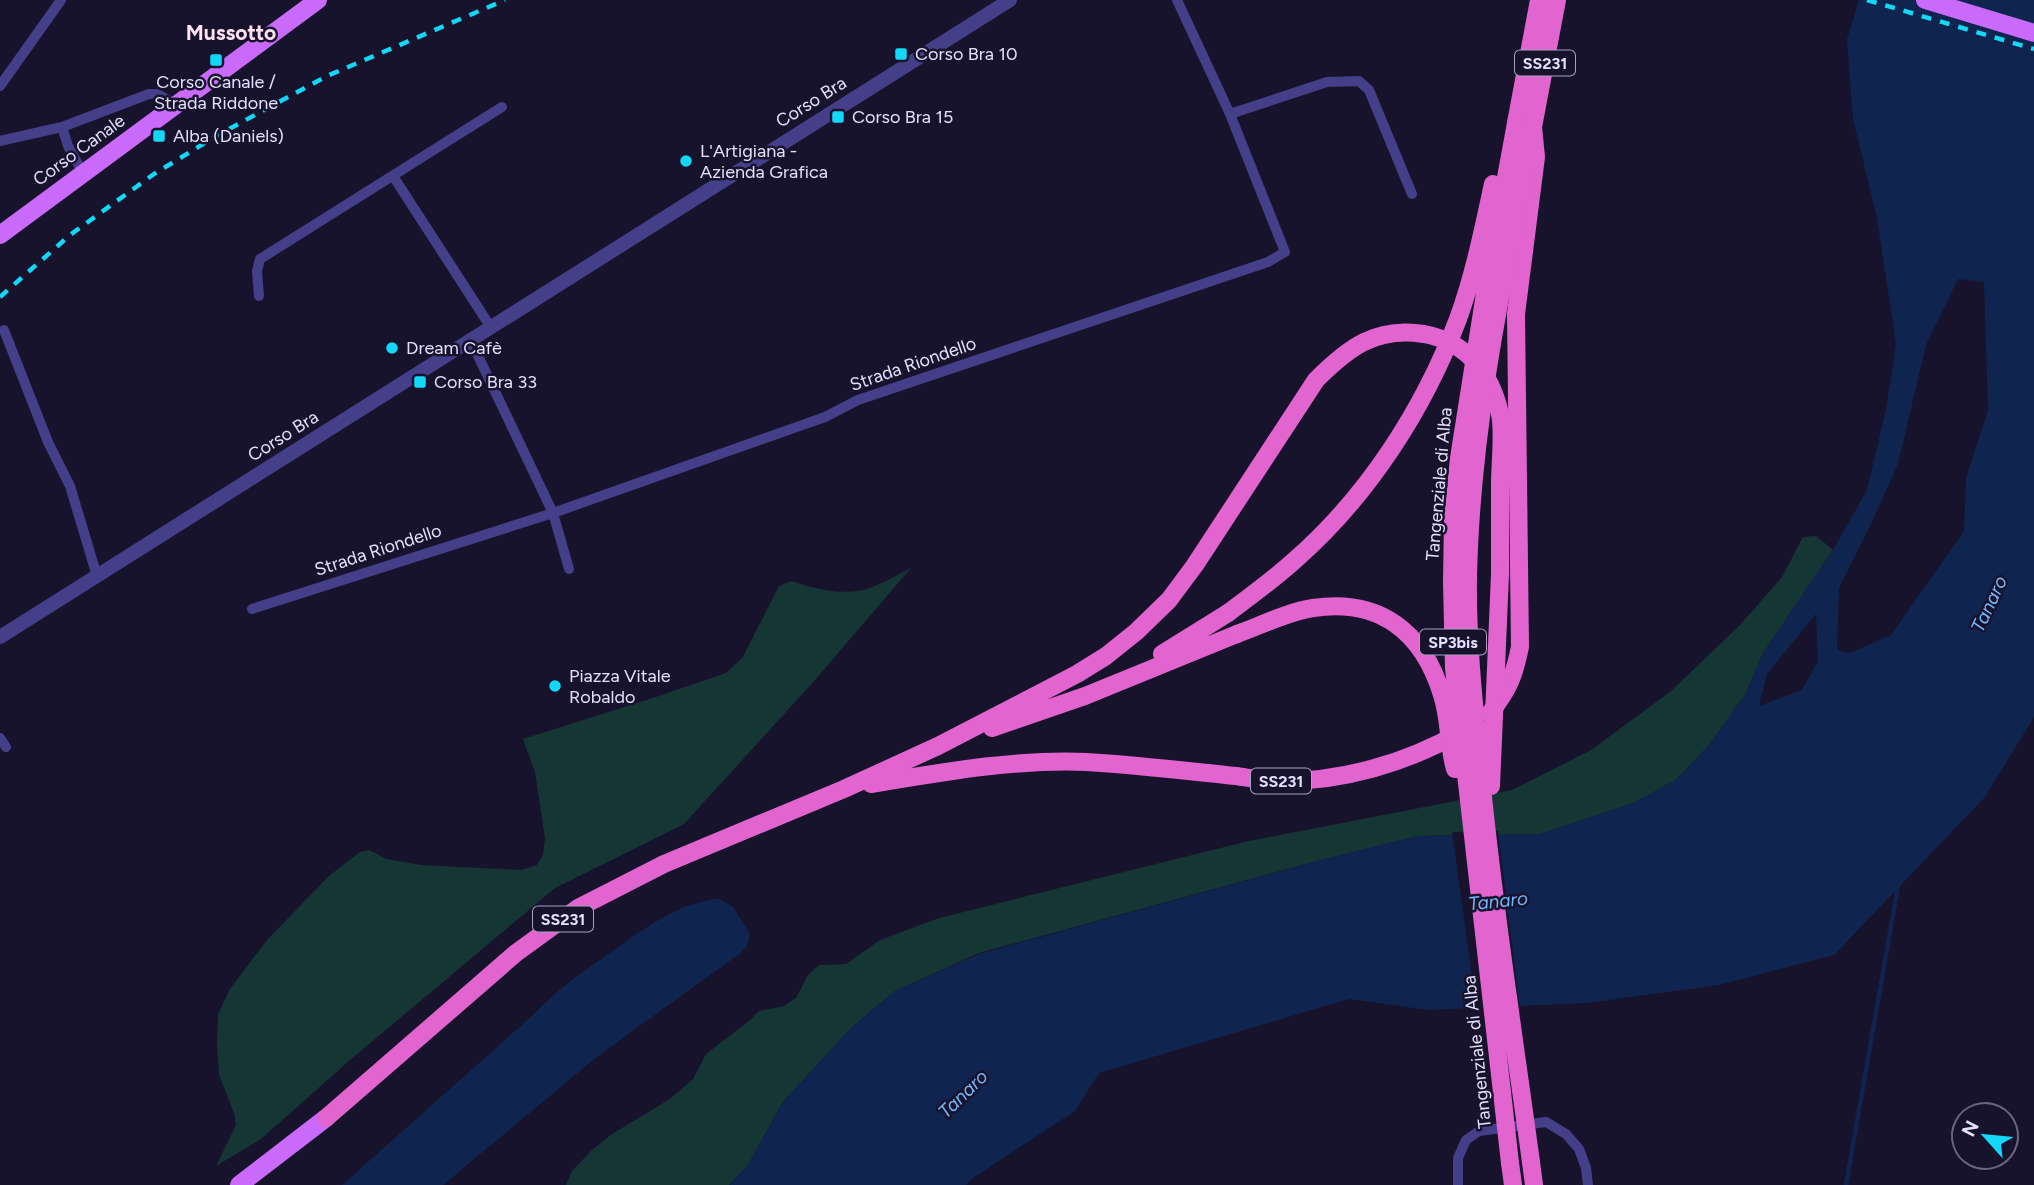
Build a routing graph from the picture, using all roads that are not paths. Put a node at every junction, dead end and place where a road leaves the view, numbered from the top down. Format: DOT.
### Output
graph roads {
  1 [pos="61,0"];
  2 [pos="318,0"];
  3 [pos="1010,0"];
  4 [pos="1177,0"];
  5 [pos="1539,0"];
  6 [pos="1557,0"];
  7 [pos="1925,0"];
  8 [pos="2034,33"];
  9 [pos="0,86"];
  10 [pos="177,105"];
  11 [pos="502,107"];
  12 [pos="1230,114"];
  13 [pos="1524,125"];
  14 [pos="62,127"];
  15 [pos="0,141"];
  16 [pos="83,173"];
  17 [pos="393,176"];
  18 [pos="1412,194"];
  19 [pos="0,235"];
  20 [pos="258,296"];
  21 [pos="490,326"];
  22 [pos="4,330"];
  23 [pos="470,339"];
  24 [pos="553,513"];
  25 [pos="569,569"];
  26 [pos="97,576"];
  27 [pos="252,608"];
  28 [pos="0,637"];
  29 [pos="1085,696"];
  30 [pos="938,746"];
  31 [pos="844,789"];
  32 [pos="1471,817"];
  33 [pos="1488,853"];
  34 [pos="326,1118"];
  35 [pos="239,1185"];
  36 [pos="257,1185"];
  37 [pos="1458,1185"];
  38 [pos="1513,1185"];
  39 [pos="1534,1185"];
  40 [pos="1588,1185"];
  1 -- 9 [label="street"];
  2 -- 10 [label="main road, Corso Canale"];
  3 -- 21 [label="street, Corso Bra"];
  4 -- 12 [label="street, Strada Riondello"];
  5 -- 13 [label="highway, Tangenziale di Alba / SS231"];
  6 -- 13 [label="highway, Tangenziale di Alba / SS231"];
  7 -- 8 [label="main road"];
  10 -- 14 [label="street"];
  10 -- 16 [label="main road, Corso Canale"];
  11 -- 17 [label="street"];
  12 -- 18 [label="street"];
  12 -- 24 [label="street, Strada Riondello"];
  13 -- 29 [label="highway, SS231, bridge"];
  13 -- 31 [label="highway, SS231, bridge"];
  13 -- 32 [label="highway, Tangenziale di Alba / SP3bis, bridge"];
  13 -- 33 [label="highway, Tangenziale di Alba / SP3bis, bridge"];
  14 -- 15 [label="street"];
  14 -- 16 [label="street"];
  16 -- 19 [label="main road, Corso Canale"];
  17 -- 20 [label="street"];
  17 -- 21 [label="street"];
  21 -- 23 [label="street, Corso Bra"];
  22 -- 26 [label="street"];
  23 -- 24 [label="street"];
  23 -- 26 [label="street, Corso Bra"];
  24 -- 25 [label="street"];
  24 -- 27 [label="street, Strada Riondello"];
  26 -- 28 [label="street, Corso Bra"];
  29 -- 30 [label="highway, SS231"];
  29 -- 32 [label="highway, bridge"];
  30 -- 31 [label="highway, SS231"];
  30 -- 33 [label="highway, bridge"];
  31 -- 34 [label="highway, SS231"];
  32 -- 38 [label="highway, Tangenziale di Alba / SP3bis, bridge"];
  33 -- 39 [label="highway, Tangenziale di Alba / SP3bis, bridge"];
  34 -- 35 [label="main road"];
  34 -- 36 [label="main road, SS231"];
  37 -- 40 [label="street"];
}
